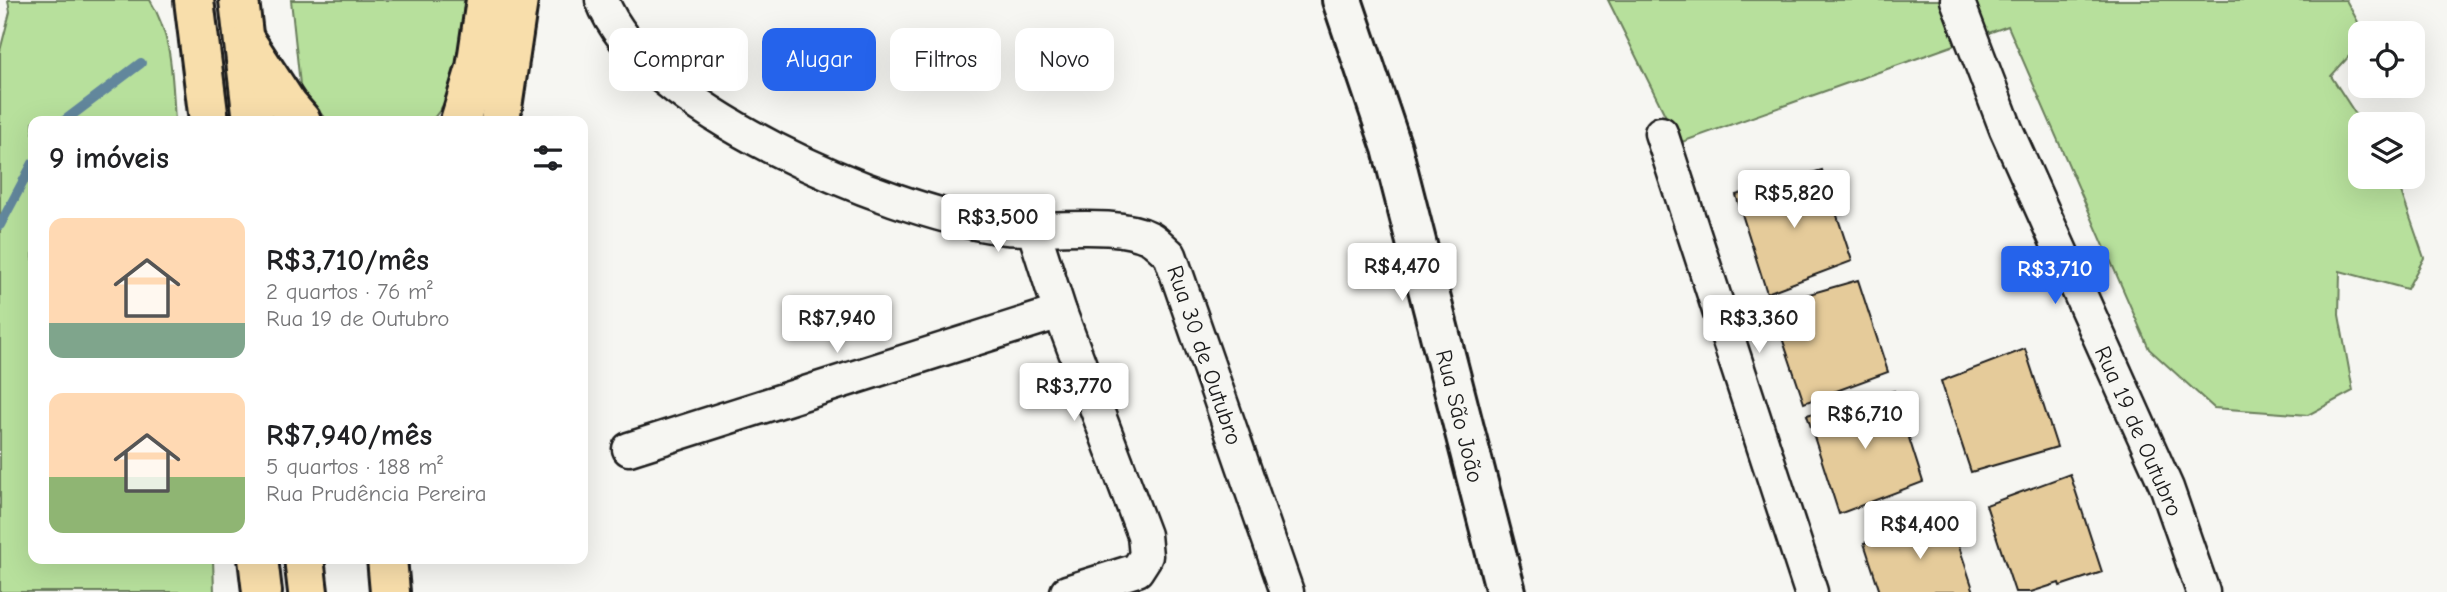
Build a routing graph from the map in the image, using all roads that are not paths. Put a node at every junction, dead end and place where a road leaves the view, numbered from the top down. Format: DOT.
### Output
graph roads {
  1 [pos="169,0"];
  2 [pos="194,0"];
  3 [pos="239,0"];
  4 [pos="486,0"];
  5 [pos="518,0"];
  6 [pos="602,0"];
  7 [pos="1342,0"];
  8 [pos="1958,0"];
  9 [pos="243,38"];
  10 [pos="200,48"];
  11 [pos="208,116"];
  12 [pos="252,116"];
  13 [pos="297,116"];
  14 [pos="462,116"];
  15 [pos="501,116"];
  16 [pos="1661,133"];
  17 [pos="1034,231"];
  18 [pos="1060,312"];
  19 [pos="629,449"];
  20 [pos="305,564"];
  21 [pos="388,564"];
  22 [pos="308,592"];
  23 [pos="390,592"];
  24 [pos="1068,592"];
  25 [pos="1287,592"];
  26 [pos="1506,592"];
  27 [pos="1811,592"];
  28 [pos="2203,592"];
  1 -- 10 [label="main road"];
  2 -- 10 [label="main road"];
  3 -- 9 [label="main road"];
  4 -- 14 [label="main road"];
  5 -- 15 [label="main road"];
  6 -- 17 [label="street, Rua 30 de Outubro"];
  7 -- 26 [label="street, Rua São João"];
  8 -- 28 [label="street, Rua 19 de Outubro"];
  9 -- 12 [label="main road"];
  9 -- 13 [label="main road"];
  10 -- 11 [label="main road"];
  16 -- 27 [label="street"];
  17 -- 18 [label="street"];
  17 -- 25 [label="street, Rua 30 de Outubro"];
  18 -- 19 [label="street"];
  18 -- 24 [label="street"];
  20 -- 22 [label="main road"];
  21 -- 23 [label="main road"];
}
